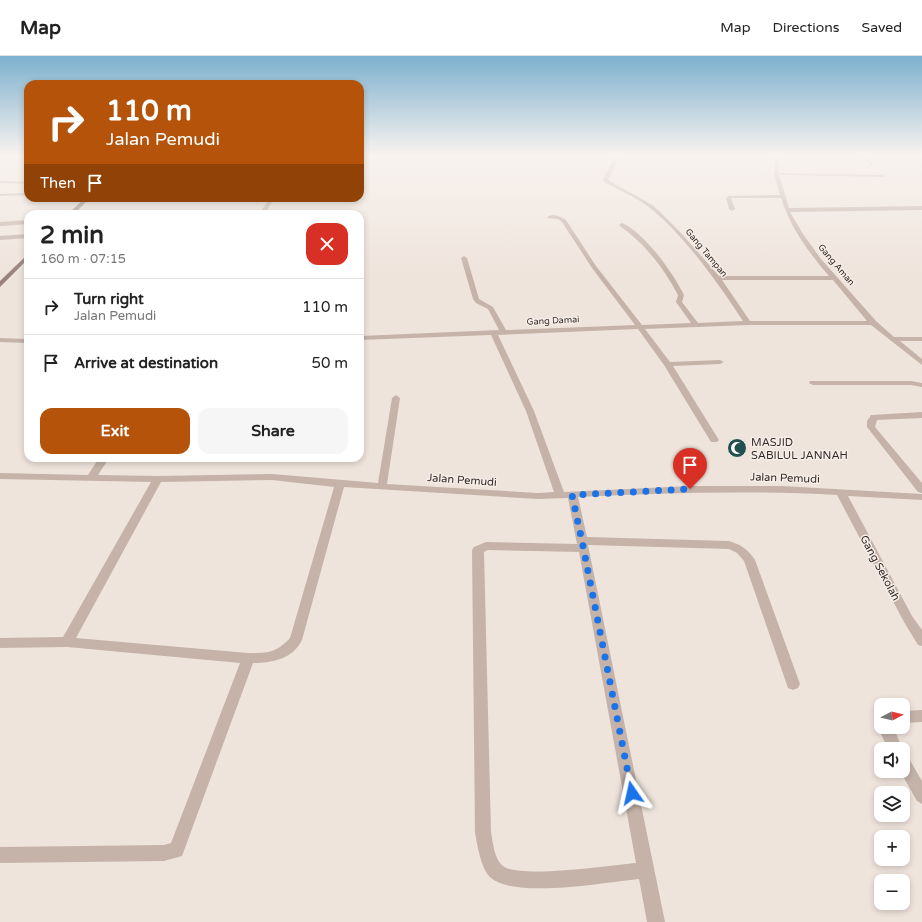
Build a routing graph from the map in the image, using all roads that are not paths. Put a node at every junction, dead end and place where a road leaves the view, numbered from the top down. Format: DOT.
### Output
graph roads {
  1 [pos="633,195"];
  2 [pos="782,196"];
  3 [pos="84,202"];
  4 [pos="922,208"];
  5 [pos="732,209"];
  6 [pos="75,210"];
  7 [pos="787,210"];
  8 [pos="550,217"];
  9 [pos="24,222"];
  10 [pos="0,224"];
  11 [pos="622,225"];
  12 [pos="24,236"];
  13 [pos="0,238"];
  14 [pos="464,258"];
  15 [pos="24,260"];
  16 [pos="717,278"];
  17 [pos="834,278"];
  18 [pos="0,285"];
  19 [pos="873,323"];
  20 [pos="748,324"];
  21 [pos="696,325"];
  22 [pos="640,327"];
  23 [pos="504,333"];
  24 [pos="494,334"];
  25 [pos="364,338"];
  26 [pos="893,339"];
  27 [pos="922,339"];
  28 [pos="0,340"];
  29 [pos="24,341"];
  30 [pos="720,362"];
  31 [pos="922,363"];
  32 [pos="668,364"];
  33 [pos="813,383"];
  34 [pos="922,385"];
  35 [pos="396,398"];
  36 [pos="922,415"];
  37 [pos="714,440"];
  38 [pos="101,462"];
  39 [pos="0,476"];
  40 [pos="91,478"];
  41 [pos="158,479"];
  42 [pos="340,484"];
  43 [pos="382,487"];
  44 [pos="922,490"];
  45 [pos="840,493"];
  46 [pos="566,495"];
  47 [pos="922,497"];
  48 [pos="583,544"];
  49 [pos="922,641"];
  50 [pos="67,642"];
  51 [pos="0,643"];
  52 [pos="248,658"];
  53 [pos="793,684"];
  54 [pos="922,716"];
  55 [pos="910,717"];
  56 [pos="910,775"];
  57 [pos="922,796"];
  58 [pos="0,856"];
  59 [pos="646,870"];
  60 [pos="656,922"];
  1 -- 16 [label="street, Gang Tampan"];
  2 -- 5 [label="street"];
  2 -- 7 [label="street, Gang Aman"];
  3 -- 6 [label="main road"];
  4 -- 7 [label="street"];
  7 -- 17 [label="street, Gang Aman"];
  8 -- 22 [label="street"];
  9 -- 10 [label="street"];
  11 -- 21 [label="street"];
  12 -- 13 [label="street"];
  14 -- 23 [label="street"];
  15 -- 18 [label="main road"];
  16 -- 17 [label="street"];
  16 -- 20 [label="street, Gang Tampan"];
  17 -- 19 [label="street, Gang Aman"];
  19 -- 20 [label="street, Gang Damai"];
  19 -- 26 [label="street, Gang Aman"];
  20 -- 21 [label="street, Gang Damai"];
  21 -- 22 [label="street, Gang Damai"];
  22 -- 23 [label="street, Gang Damai"];
  22 -- 32 [label="street"];
  23 -- 24 [label="street, Gang Damai"];
  24 -- 25 [label="street, Gang Damai"];
  24 -- 46 [label="street"];
  26 -- 27 [label="street"];
  26 -- 31 [label="street, Gang Aman"];
  28 -- 29 [label="street"];
  30 -- 32 [label="street"];
  32 -- 37 [label="street"];
  33 -- 34 [label="street"];
  35 -- 43 [label="street"];
  36 -- 44 [label="street"];
  38 -- 40 [label="street"];
  39 -- 40 [label="street, Jalan Pemudi"];
  40 -- 41 [label="street, Jalan Pemudi"];
  41 -- 42 [label="street, Jalan Pemudi"];
  41 -- 50 [label="street"];
  42 -- 43 [label="street, Jalan Pemudi"];
  42 -- 52 [label="street"];
  43 -- 46 [label="street, Jalan Pemudi"];
  45 -- 46 [label="street, Jalan Pemudi"];
  45 -- 47 [label="street, Jalan Pemudi"];
  45 -- 49 [label="street, Gang Sekolah"];
  46 -- 48 [label="street"];
  48 -- 53 [label="street"];
  48 -- 59 [label="street"];
  48 -- 59 [label="street"];
  50 -- 51 [label="street"];
  50 -- 52 [label="street"];
  52 -- 58 [label="street"];
  54 -- 55 [label="street"];
  56 -- 57 [label="street"];
  59 -- 60 [label="street"];
}
